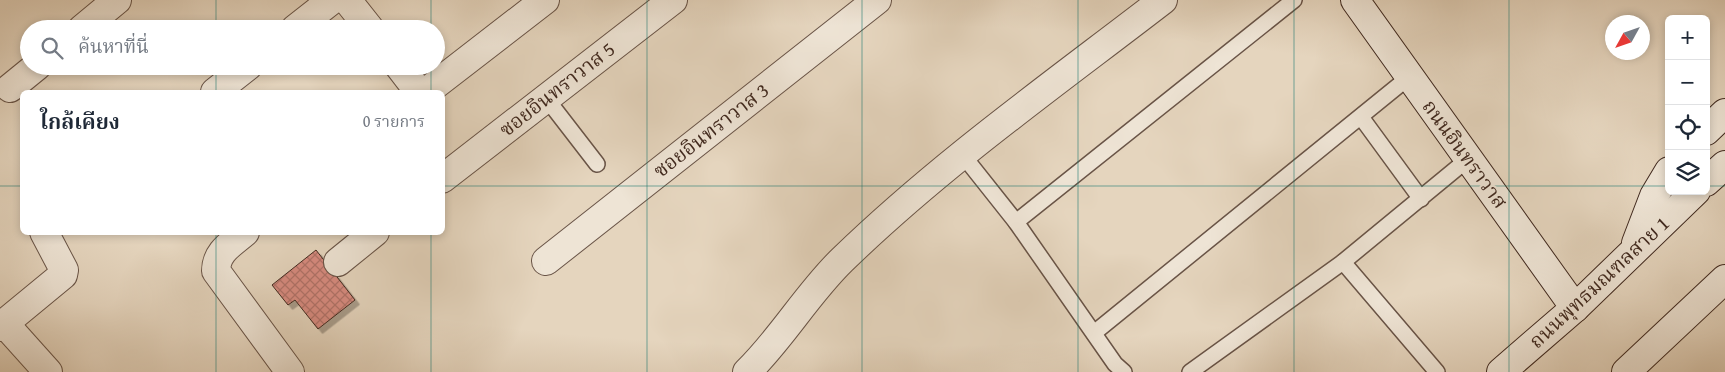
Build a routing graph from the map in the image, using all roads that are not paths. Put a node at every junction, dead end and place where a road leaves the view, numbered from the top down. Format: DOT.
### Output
graph roads {
  1 [pos="117,0"];
  2 [pos="332,0"];
  3 [pos="347,0"];
  4 [pos="545,0"];
  5 [pos="673,0"];
  6 [pos="877,0"];
  7 [pos="1163,0"];
  8 [pos="1294,0"];
  9 [pos="1356,0"];
  10 [pos="93,20"];
  11 [pos="306,20"];
  12 [pos="363,20"];
  13 [pos="26,75"];
  14 [pos="237,75"];
  15 [pos="406,75"];
  16 [pos="1409,77"];
  17 [pos="10,88"];
  18 [pos="218,90"];
  19 [pos="417,90"];
  20 [pos="429,90"];
  21 [pos="546,98"];
  22 [pos="1725,113"];
  23 [pos="1361,117"];
  24 [pos="1710,126"];
  25 [pos="962,154"];
  26 [pos="1468,159"];
  27 [pos="597,164"];
  28 [pos="445,177"];
  29 [pos="1665,178"];
  30 [pos="1692,195"];
  31 [pos="1421,199"];
  32 [pos="1016,222"];
  33 [pos="46,235"];
  34 [pos="242,235"];
  35 [pos="371,235"];
  36 [pos="1634,249"];
  37 [pos="546,261"];
  38 [pos="338,262"];
  39 [pos="1343,262"];
  40 [pos="1725,279"];
  41 [pos="1725,303"];
  42 [pos="1575,308"];
  43 [pos="1685,316"];
  44 [pos="2,325"];
  45 [pos="1094,333"];
  46 [pos="1628,371"];
  47 [pos="48,372"];
  48 [pos="290,372"];
  49 [pos="747,372"];
  50 [pos="1124,372"];
  51 [pos="1190,372"];
  52 [pos="1437,372"];
  53 [pos="1502,372"];
  1 -- 10 [label="street"];
  2 -- 11 [label="street"];
  3 -- 12 [label="street"];
  4 -- 20 [label="street"];
  5 -- 21 [label="street, ซอยอินทราวาส 5"];
  6 -- 37 [label="street, ซอยอินทราวาส 3"];
  7 -- 25 [label="street"];
  8 -- 32 [label="lane"];
  9 -- 16 [label="street, ถนนอินทราวาส"];
  13 -- 17 [label="street"];
  14 -- 18 [label="street"];
  15 -- 19 [label="street"];
  16 -- 23 [label="lane"];
  16 -- 26 [label="street, ถนนอินทราวาส"];
  21 -- 27 [label="lane"];
  21 -- 28 [label="street, ซอยอินทราวาส 5"];
  22 -- 24 [label="street"];
  23 -- 31 [label="lane"];
  23 -- 45 [label="lane"];
  25 -- 32 [label="lane"];
  25 -- 49 [label="street"];
  26 -- 31 [label="lane"];
  26 -- 42 [label="street, ถนนอินทราวาส"];
  29 -- 36 [label="street"];
  30 -- 36 [label="street, ถนนพุทธมณฑลสาย 1"];
  31 -- 39 [label="lane"];
  32 -- 45 [label="lane"];
  33 -- 44 [label="street"];
  34 -- 48 [label="street"];
  35 -- 38 [label="street"];
  36 -- 42 [label="street, ถนนพุทธมณฑลสาย 1"];
  39 -- 51 [label="lane"];
  39 -- 52 [label="lane"];
  40 -- 43 [label="street"];
  41 -- 43 [label="street"];
  42 -- 53 [label="street, ถนนพุทธมณฑลสาย 1"];
  43 -- 46 [label="street"];
  44 -- 47 [label="street"];
  45 -- 50 [label="lane"];
}
